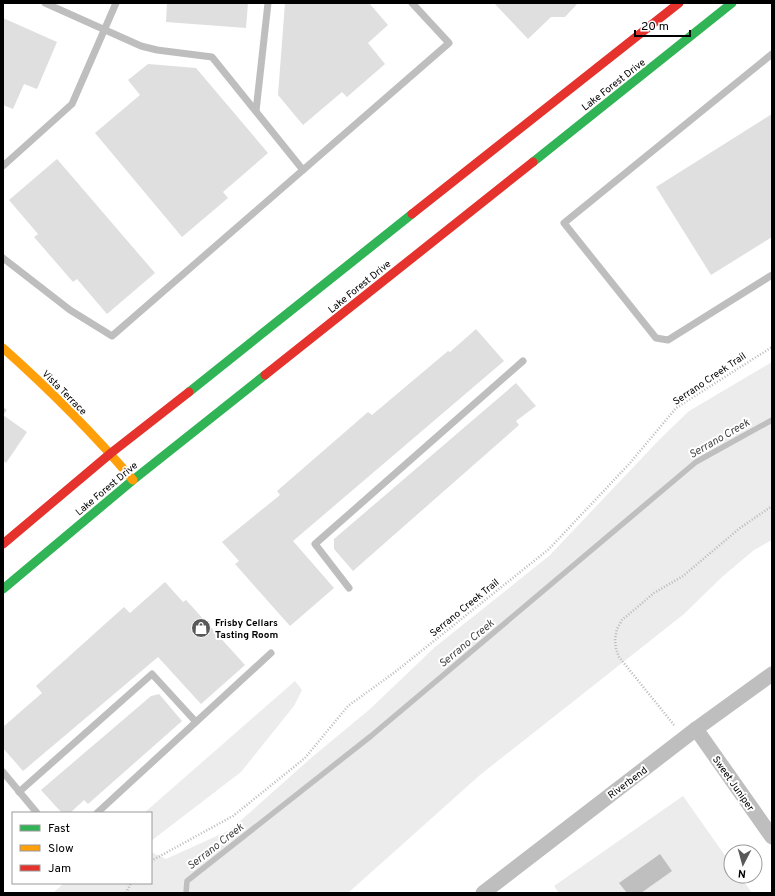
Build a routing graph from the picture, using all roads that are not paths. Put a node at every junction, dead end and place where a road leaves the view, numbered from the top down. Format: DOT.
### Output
graph roads {
  1 [pos="45,3"];
  2 [pos="116,3"];
  3 [pos="268,3"];
  4 [pos="412,3"];
  5 [pos="679,3"];
  6 [pos="732,3"];
  7 [pos="104,30"];
  8 [pos="772,54"];
  9 [pos="256,111"];
  10 [pos="3,166"];
  11 [pos="303,170"];
  12 [pos="3,258"];
  13 [pos="772,276"];
  14 [pos="3,348"];
  15 [pos="523,362"];
  16 [pos="111,453"];
  17 [pos="133,480"];
  18 [pos="3,544"];
  19 [pos="349,588"];
  20 [pos="3,589"];
  21 [pos="271,654"];
  22 [pos="772,674"];
  23 [pos="196,722"];
  24 [pos="690,734"];
  25 [pos="3,772"];
  26 [pos="19,792"];
  27 [pos="36,812"];
  28 [pos="97,812"];
  29 [pos="772,837"];
  30 [pos="500,888"];
  31 [pos="484,893"];
  1 -- 7 [label="lane"];
  2 -- 7 [label="lane"];
  3 -- 9 [label="lane"];
  4 -- 11 [label="lane"];
  5 -- 16 [label="main road"];
  6 -- 17 [label="main road, Lake Forest Drive"];
  7 -- 9 [label="lane"];
  7 -- 10 [label="lane"];
  8 -- 13 [label="lane"];
  9 -- 11 [label="lane"];
  11 -- 12 [label="lane"];
  14 -- 16 [label="main road, Vista Terrace"];
  15 -- 19 [label="lane"];
  16 -- 17 [label="main road, Vista Terrace"];
  16 -- 18 [label="main road"];
  17 -- 20 [label="main road, Lake Forest Drive"];
  21 -- 23 [label="lane"];
  22 -- 24 [label="street, Riverbend"];
  23 -- 26 [label="lane"];
  23 -- 28 [label="lane"];
  24 -- 29 [label="street, Sweet Juniper"];
  24 -- 30 [label="street, Riverbend"];
  25 -- 26 [label="lane"];
  26 -- 27 [label="lane"];
  30 -- 31 [label="street, Riverbend"];
}
